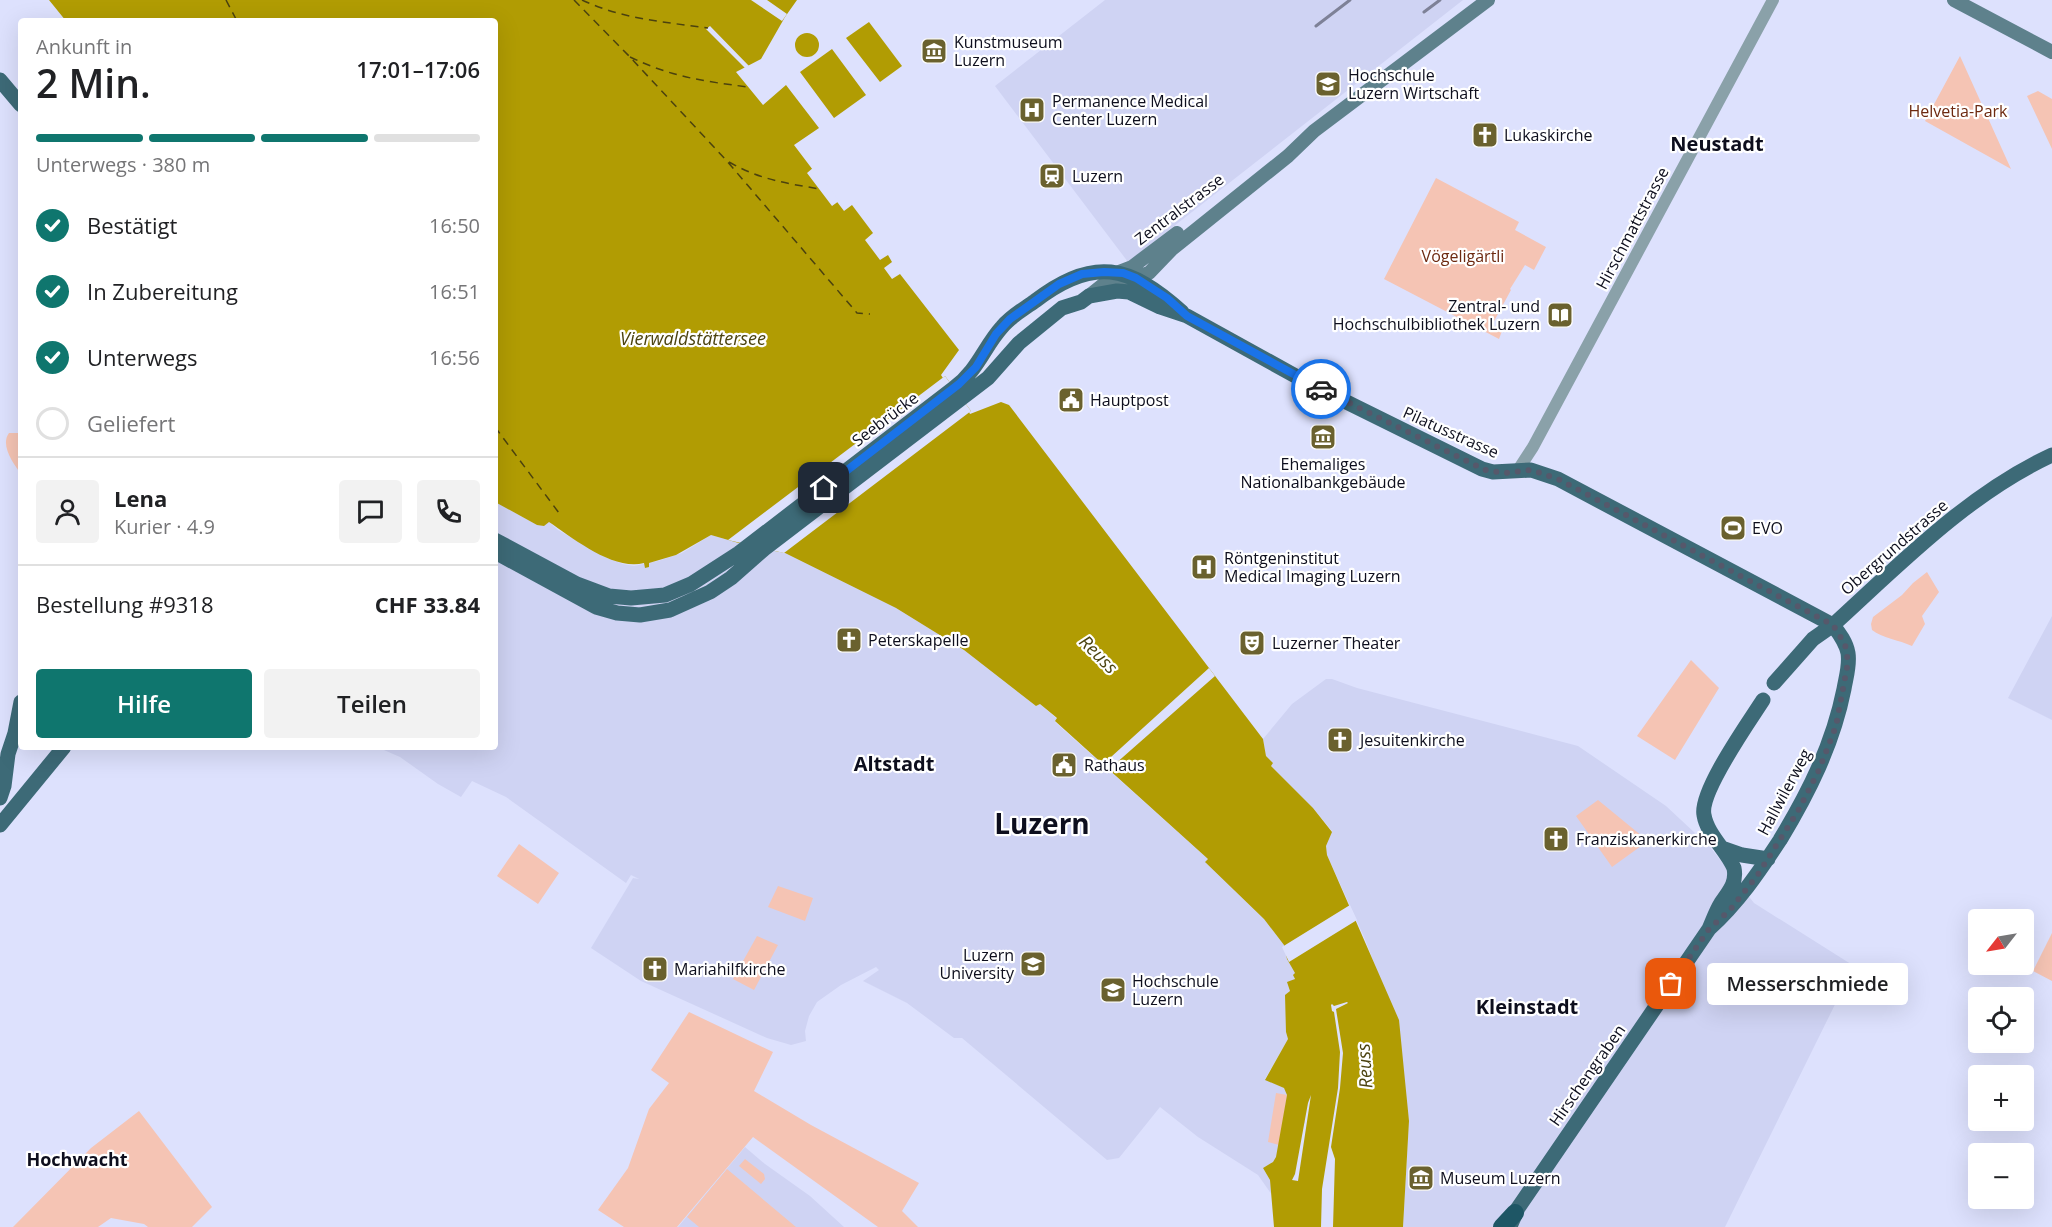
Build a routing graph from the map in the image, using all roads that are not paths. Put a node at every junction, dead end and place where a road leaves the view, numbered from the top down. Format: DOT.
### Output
graph roads {
  1 [pos="1488,0"];
  2 [pos="1773,0"];
  3 [pos="1954,0"];
  4 [pos="1966,4"];
  5 [pos="2052,52"];
  6 [pos="0,80"];
  7 [pos="18,101"];
  8 [pos="1294,148"];
  9 [pos="1119,272"];
  10 [pos="1136,278"];
  11 [pos="1089,296"];
  12 [pos="1187,316"];
  13 [pos="958,394"];
  14 [pos="2052,454"];
  15 [pos="1518,470"];
  16 [pos="498,542"];
  17 [pos="498,554"];
  18 [pos="1833,625"];
  19 [pos="1774,683"];
  20 [pos="1763,700"];
  21 [pos="18,718"];
  22 [pos="62,750"];
  23 [pos="0,798"];
  24 [pos="0,825"];
  25 [pos="1722,848"];
  26 [pos="1768,859"];
  27 [pos="1709,929"];
  28 [pos="1512,1220"];
  29 [pos="1496,1227"];
  30 [pos="1502,1227"];
  1 -- 8 [label="main road, Zentralstrasse"];
  2 -- 15 [label="street, Hirschmattstrasse"];
  3 -- 4 [label="main road"];
  4 -- 5 [label="main road"];
  6 -- 7 [label="main road"];
  8 -- 9 [label="main road, Zentralstrasse"];
  8 -- 10 [label="main road, Zentralstrasse"];
  9 -- 10 [label="main road, Pilatusstrasse"];
  9 -- 13 [label="main road, Zentralstrasse"];
  10 -- 11 [label="main road, Zentralstrasse"];
  10 -- 12 [label="main road, Pilatusstrasse"];
  11 -- 12 [label="main road, Pilatusstrasse"];
  11 -- 13 [label="main road, Pilatusstrasse"];
  12 -- 15 [label="main road, Pilatusstrasse"];
  13 -- 16 [label="main road, Seebrücke"];
  13 -- 17 [label="main road, Seebrücke"];
  14 -- 18 [label="main road, Obergrundstrasse"];
  15 -- 18 [label="main road, Pilatusstrasse"];
  18 -- 19 [label="main road, Obergrundstrasse"];
  18 -- 26 [label="main road, Hallwilerweg"];
  20 -- 25 [label="main road"];
  21 -- 23 [label="main road"];
  22 -- 24 [label="main road"];
  25 -- 26 [label="main road"];
  25 -- 27 [label="main road"];
  26 -- 27 [label="main road, Hallwilerweg"];
  27 -- 28 [label="main road, Hirschengraben"];
  28 -- 29 [label="main road, Hirschengraben"];
  28 -- 30 [label="highway"];
}
